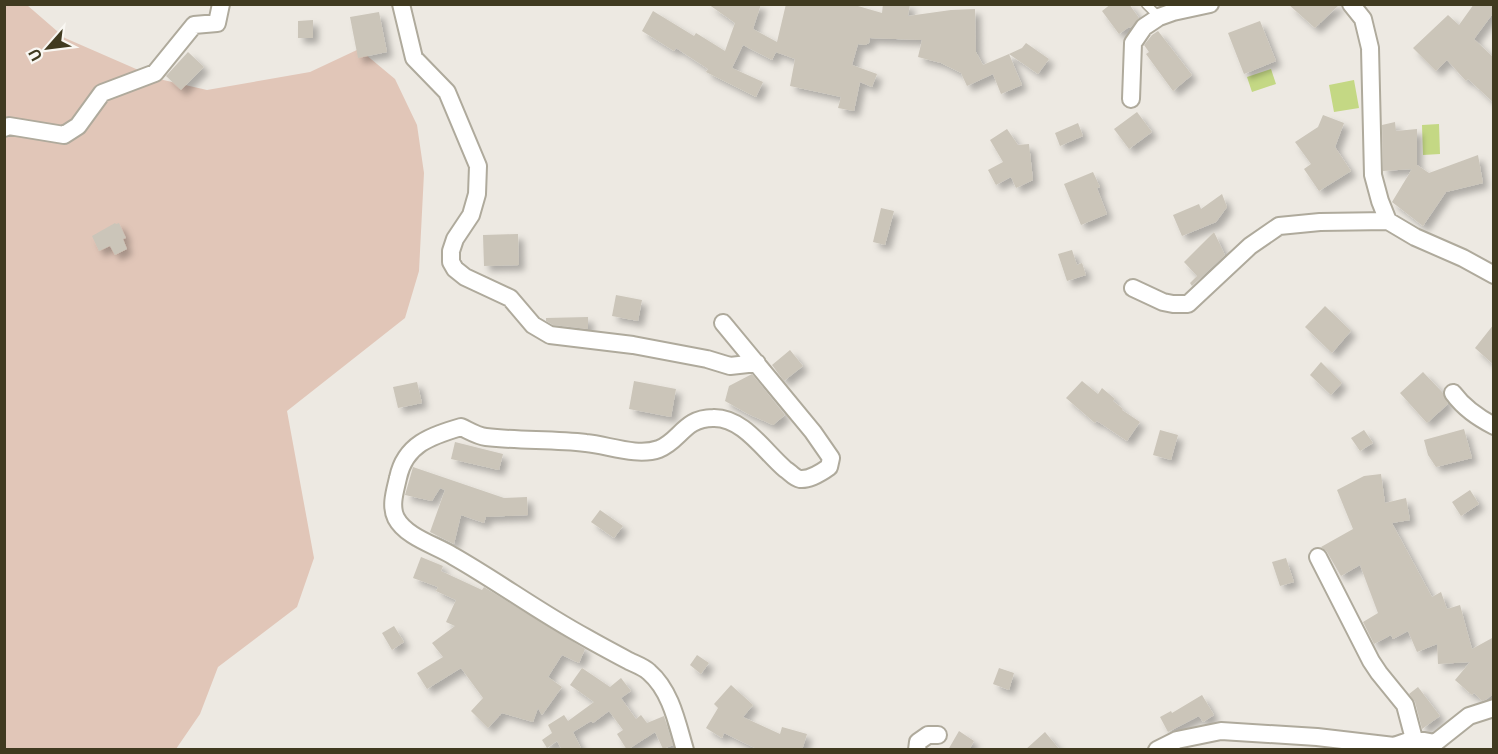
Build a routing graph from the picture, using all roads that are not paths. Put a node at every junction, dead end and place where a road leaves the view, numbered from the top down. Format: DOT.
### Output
graph roads {
  1 [pos="221,4"];
  2 [pos="401,4"];
  3 [pos="1146,4"];
  4 [pos="1210,4"];
  5 [pos="1351,4"];
  6 [pos="1159,17"];
  7 [pos="1131,99"];
  8 [pos="4,128"];
  9 [pos="1388,221"];
  10 [pos="1494,275"];
  11 [pos="1133,288"];
  12 [pos="723,323"];
  13 [pos="757,363"];
  14 [pos="1453,393"];
  15 [pos="1494,426"];
  16 [pos="1318,558"];
  17 [pos="1494,708"];
  18 [pos="938,735"];
  19 [pos="1414,739"];
  20 [pos="1438,746"];
  21 [pos="685,750"];
  22 [pos="916,750"];
  23 [pos="1157,750"];
  1 -- 8 [label="street"];
  2 -- 13 [label="street"];
  3 -- 6 [label="lane"];
  4 -- 6 [label="street"];
  5 -- 9 [label="street"];
  6 -- 7 [label="street"];
  9 -- 10 [label="street"];
  9 -- 11 [label="street"];
  12 -- 13 [label="street"];
  13 -- 21 [label="street"];
  14 -- 15 [label="street"];
  16 -- 19 [label="street"];
  17 -- 20 [label="street"];
  18 -- 22 [label="street"];
  19 -- 20 [label="street"];
  19 -- 23 [label="street"];
}
